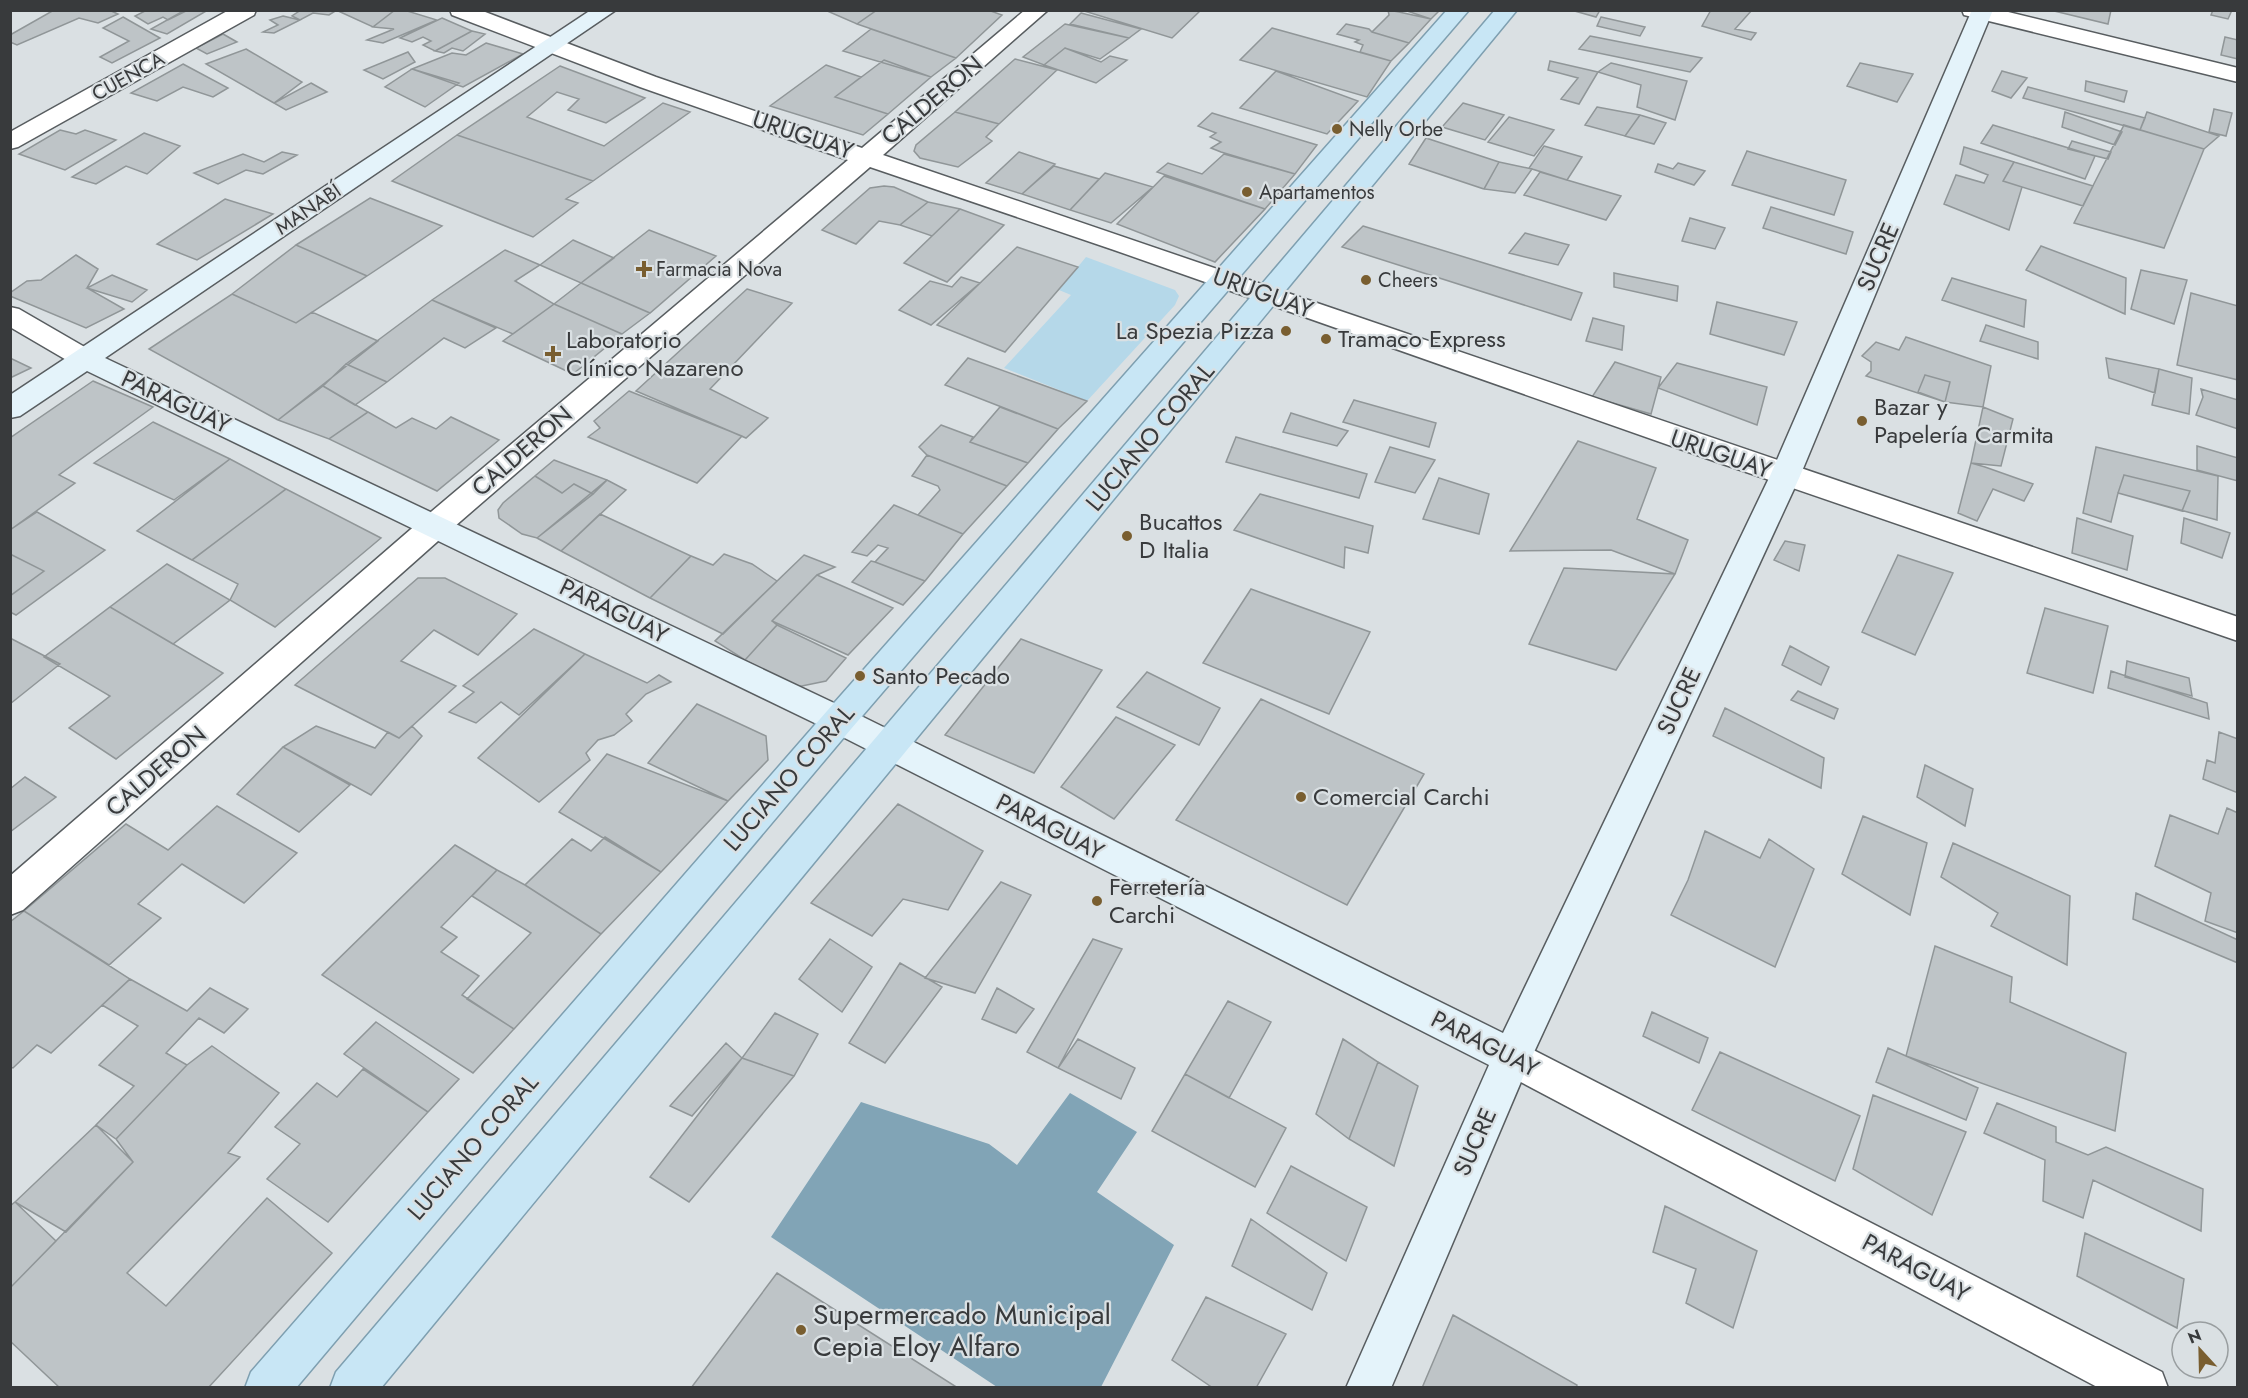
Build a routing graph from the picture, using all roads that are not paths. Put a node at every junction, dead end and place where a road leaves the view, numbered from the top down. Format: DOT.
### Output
graph roads {
  1 [pos="246,10"];
  2 [pos="460,10"];
  3 [pos="606,10"];
  4 [pos="1038,10"];
  5 [pos="1459,10"];
  6 [pos="1507,10"];
  7 [pos="1979,11"];
  8 [pos="551,47"];
  9 [pos="2238,75"];
  10 [pos="10,142"];
  11 [pos="865,156"];
  12 [pos="1223,279"];
  13 [pos="1269,296"];
  14 [pos="10,315"];
  15 [pos="85,359"];
  16 [pos="10,409"];
  17 [pos="1785,476"];
  18 [pos="436,525"];
  19 [pos="2238,629"];
  20 [pos="839,720"];
  21 [pos="889,746"];
  22 [pos="10,899"];
  23 [pos="1512,1057"];
  24 [pos="267,1388"];
  25 [pos="352,1388"];
  26 [pos="1368,1388"];
  27 [pos="2146,1388"];
  1 -- 10 [label="street, CUENCA"];
  2 -- 8 [label="street, URUGUAY"];
  3 -- 8 [label="street, MANABÍ"];
  4 -- 11 [label="street, CALDERON"];
  5 -- 12 [label="main road, LUCIANO CORAL"];
  6 -- 13 [label="main road, LUCIANO CORAL"];
  7 -- 9 [label="street"];
  7 -- 17 [label="street, SUCRE"];
  8 -- 11 [label="street, URUGUAY"];
  8 -- 15 [label="street, MANABÍ"];
  11 -- 12 [label="street, URUGUAY"];
  11 -- 18 [label="street, CALDERON"];
  12 -- 13 [label="street, URUGUAY"];
  12 -- 20 [label="main road, LUCIANO CORAL"];
  13 -- 17 [label="street, URUGUAY"];
  13 -- 21 [label="main road, LUCIANO CORAL"];
  14 -- 15 [label="street, PARAGUAY"];
  15 -- 16 [label="street, MANABÍ"];
  15 -- 18 [label="street, PARAGUAY"];
  17 -- 19 [label="street, URUGUAY"];
  17 -- 23 [label="street, SUCRE"];
  18 -- 20 [label="street, PARAGUAY"];
  18 -- 22 [label="street, CALDERON"];
  20 -- 21 [label="street, PARAGUAY"];
  20 -- 24 [label="main road, LUCIANO CORAL"];
  21 -- 23 [label="street, PARAGUAY"];
  21 -- 25 [label="main road, LUCIANO CORAL"];
  23 -- 26 [label="street, SUCRE"];
  23 -- 27 [label="street, PARAGUAY"];
}
